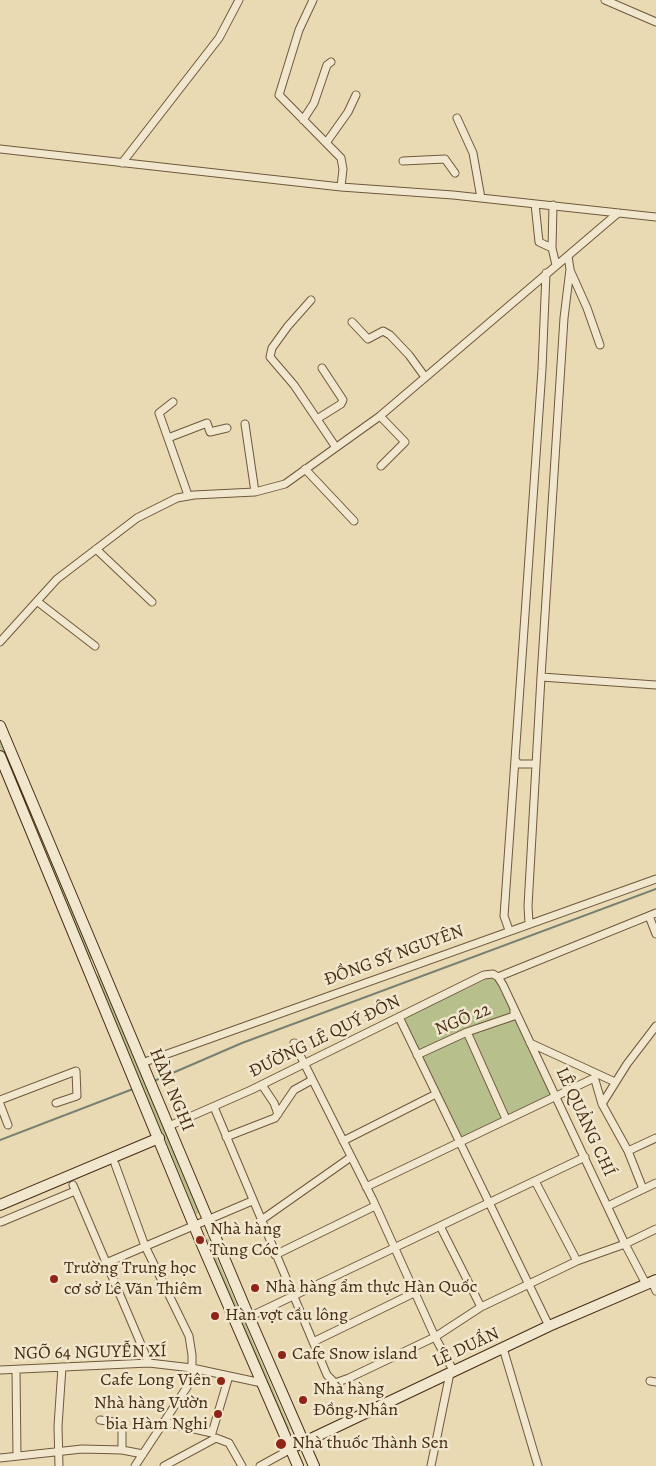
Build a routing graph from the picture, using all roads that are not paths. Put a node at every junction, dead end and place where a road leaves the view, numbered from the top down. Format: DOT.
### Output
graph roads {
  1 [pos="239,0"];
  2 [pos="314,0"];
  3 [pos="605,0"];
  4 [pos="656,22"];
  5 [pos="331,62"];
  6 [pos="356,95"];
  7 [pos="457,118"];
  8 [pos="302,120"];
  9 [pos="326,143"];
  10 [pos="0,149"];
  11 [pos="403,161"];
  12 [pos="122,163"];
  13 [pos="455,173"];
  14 [pos="341,187"];
  15 [pos="481,198"];
  16 [pos="535,204"];
  17 [pos="553,205"];
  18 [pos="618,213"];
  19 [pos="656,217"];
  20 [pos="552,248"];
  21 [pos="568,256"];
  22 [pos="556,265"];
  23 [pos="570,269"];
  24 [pos="546,274"];
  25 [pos="311,300"];
  26 [pos="352,322"];
  27 [pos="600,345"];
  28 [pos="322,368"];
  29 [pos="425,377"];
  30 [pos="173,402"];
  31 [pos="380,416"];
  32 [pos="317,419"];
  33 [pos="245,424"];
  34 [pos="227,428"];
  35 [pos="168,438"];
  36 [pos="335,446"];
  37 [pos="381,466"];
  38 [pos="305,469"];
  39 [pos="255,492"];
  40 [pos="188,495"];
  41 [pos="354,521"];
  42 [pos="96,549"];
  43 [pos="38,602"];
  44 [pos="152,602"];
  45 [pos="0,642"];
  46 [pos="95,646"];
  47 [pos="540,677"];
  48 [pos="656,686"];
  49 [pos="0,726"];
  50 [pos="0,756"];
  51 [pos="525,763"];
  52 [pos="656,879"];
  53 [pos="652,914"];
  54 [pos="529,923"];
  55 [pos="509,930"];
  56 [pos="656,934"];
  57 [pos="496,976"];
  58 [pos="514,1010"];
  59 [pos="399,1017"];
  60 [pos="656,1026"];
  61 [pos="467,1032"];
  62 [pos="294,1043"];
  63 [pos="530,1043"];
  64 [pos="418,1055"];
  65 [pos="142,1064"];
  66 [pos="304,1064"];
  67 [pos="312,1080"];
  68 [pos="615,1082"];
  69 [pos="262,1085"];
  70 [pos="436,1094"];
  71 [pos="556,1095"];
  72 [pos="0,1100"];
  73 [pos="56,1103"];
  74 [pos="0,1104"];
  75 [pos="602,1104"];
  76 [pos="214,1107"];
  77 [pos="278,1114"];
  78 [pos="506,1119"];
  79 [pos="8,1125"];
  80 [pos="169,1126"];
  81 [pos="226,1137"];
  82 [pos="158,1138"];
  83 [pos="656,1138"];
  84 [pos="343,1141"];
  85 [pos="459,1141"];
  86 [pos="628,1151"];
  87 [pos="351,1157"];
  88 [pos="585,1157"];
  89 [pos="115,1164"];
  90 [pos="535,1181"];
  91 [pos="656,1183"];
  92 [pos="366,1187"];
  93 [pos="643,1189"];
  94 [pos="252,1201"];
  95 [pos="488,1204"];
  96 [pos="0,1205"];
  97 [pos="375,1206"];
  98 [pos="608,1206"];
  99 [pos="208,1219"];
  100 [pos="260,1221"];
  101 [pos="1,1222"];
  102 [pos="194,1225"];
  103 [pos="440,1226"];
  104 [pos="656,1230"];
  105 [pos="625,1244"];
  106 [pos="146,1246"];
  107 [pos="395,1248"];
  108 [pos="275,1255"];
  109 [pos="577,1261"];
  110 [pos="106,1263"];
  111 [pos="529,1284"];
  112 [pos="653,1284"];
  113 [pos="416,1292"];
  114 [pos="294,1298"];
  115 [pos="481,1307"];
  116 [pos="249,1317"];
  117 [pos="549,1326"];
  118 [pos="435,1337"];
  119 [pos="312,1342"];
  120 [pos="503,1348"];
  121 [pos="149,1363"];
  122 [pos="62,1367"];
  123 [pos="192,1368"];
  124 [pos="0,1370"];
  125 [pos="16,1370"];
  126 [pos="452,1373"];
  127 [pos="230,1376"];
  128 [pos="262,1383"];
  129 [pos="100,1420"];
  130 [pos="163,1422"];
  131 [pos="302,1443"];
  132 [pos="59,1450"];
  133 [pos="122,1450"];
  134 [pos="291,1450"];
  135 [pos="143,1454"];
  136 [pos="17,1456"];
  137 [pos="0,1458"];
  138 [pos="59,1466"];
  139 [pos="135,1466"];
  140 [pos="164,1466"];
  141 [pos="242,1466"];
  142 [pos="260,1466"];
  143 [pos="298,1466"];
  144 [pos="314,1466"];
  145 [pos="431,1466"];
  146 [pos="538,1466"];
  1 -- 12 [label="street"];
  2 -- 8 [label="street"];
  3 -- 4 [label="street"];
  5 -- 8 [label="street"];
  6 -- 9 [label="street"];
  7 -- 15 [label="street"];
  8 -- 9 [label="street"];
  9 -- 14 [label="street"];
  10 -- 12 [label="street"];
  11 -- 13 [label="street"];
  12 -- 14 [label="street"];
  14 -- 15 [label="street"];
  15 -- 16 [label="street"];
  16 -- 17 [label="street"];
  16 -- 20 [label="street"];
  17 -- 18 [label="street"];
  17 -- 20 [label="street"];
  18 -- 19 [label="street"];
  18 -- 21 [label="street"];
  20 -- 22 [label="street"];
  21 -- 22 [label="street"];
  21 -- 23 [label="street"];
  22 -- 24 [label="street"];
  23 -- 27 [label="street"];
  23 -- 47 [label="street"];
  24 -- 29 [label="street"];
  24 -- 51 [label="street"];
  25 -- 32 [label="street"];
  26 -- 29 [label="street"];
  28 -- 32 [label="street"];
  29 -- 31 [label="street"];
  30 -- 35 [label="street"];
  31 -- 36 [label="street"];
  31 -- 37 [label="street"];
  32 -- 36 [label="street"];
  33 -- 39 [label="street"];
  34 -- 35 [label="street"];
  35 -- 40 [label="street"];
  36 -- 38 [label="street"];
  38 -- 39 [label="street"];
  38 -- 41 [label="street"];
  39 -- 40 [label="street"];
  40 -- 42 [label="street"];
  42 -- 43 [label="street"];
  42 -- 44 [label="street"];
  43 -- 45 [label="street"];
  43 -- 46 [label="street"];
  47 -- 48 [label="street"];
  47 -- 51 [label="street"];
  49 -- 65 [label="main road, HÀM NGHI"];
  50 -- 82 [label="main road, HÀM NGHI"];
  51 -- 54 [label="street"];
  51 -- 55 [label="street"];
  52 -- 54 [label="street, ĐỒNG SỸ NGUYÊN"];
  53 -- 56 [label="street"];
  53 -- 57 [label="street, ĐƯỜNG LÊ QUÝ ĐÔN"];
  54 -- 55 [label="street, ĐỒNG SỸ NGUYÊN"];
  55 -- 65 [label="street, ĐỒNG SỸ NGUYÊN"];
  57 -- 58 [label="street, LÊ QUẢNG CHÍ"];
  57 -- 59 [label="street, ĐƯỜNG LÊ QUÝ ĐÔN"];
  58 -- 61 [label="street, NGÕ 22"];
  58 -- 63 [label="street, LÊ QUẢNG CHÍ"];
  59 -- 64 [label="street"];
  59 -- 66 [label="street, ĐƯỜNG LÊ QUÝ ĐÔN"];
  60 -- 68 [label="street"];
  61 -- 64 [label="street, NGÕ 22"];
  61 -- 78 [label="street"];
  62 -- 66 [label="street"];
  63 -- 68 [label="street"];
  63 -- 71 [label="street, LÊ QUẢNG CHÍ"];
  64 -- 70 [label="street"];
  65 -- 80 [label="main road, HÀM NGHI"];
  66 -- 67 [label="street"];
  66 -- 69 [label="street, ĐƯỜNG LÊ QUÝ ĐÔN"];
  67 -- 77 [label="street"];
  67 -- 84 [label="street"];
  68 -- 75 [label="street"];
  69 -- 76 [label="street, ĐƯỜNG LÊ QUÝ ĐÔN"];
  69 -- 77 [label="street"];
  70 -- 84 [label="street"];
  70 -- 85 [label="street"];
  71 -- 75 [label="street"];
  71 -- 78 [label="street"];
  71 -- 88 [label="street, LÊ QUẢNG CHÍ"];
  72 -- 73 [label="street"];
  74 -- 79 [label="street"];
  75 -- 86 [label="street"];
  76 -- 80 [label="street, ĐƯỜNG LÊ QUÝ ĐÔN"];
  76 -- 81 [label="street"];
  77 -- 81 [label="street"];
  78 -- 85 [label="street"];
  80 -- 99 [label="main road, HÀM NGHI"];
  81 -- 94 [label="street"];
  82 -- 96 [label="main road"];
  82 -- 102 [label="main road, HÀM NGHI"];
  83 -- 86 [label="street"];
  84 -- 87 [label="street"];
  85 -- 92 [label="street"];
  85 -- 95 [label="street"];
  86 -- 93 [label="street"];
  87 -- 92 [label="street"];
  87 -- 100 [label="street"];
  88 -- 90 [label="street"];
  88 -- 98 [label="street, LÊ QUẢNG CHÍ"];
  89 -- 106 [label="street"];
  90 -- 95 [label="street"];
  90 -- 109 [label="street"];
  91 -- 93 [label="street"];
  92 -- 97 [label="street"];
  93 -- 98 [label="street"];
  94 -- 99 [label="street"];
  94 -- 100 [label="street"];
  95 -- 103 [label="street"];
  95 -- 111 [label="street"];
  97 -- 107 [label="street"];
  97 -- 108 [label="street"];
  98 -- 105 [label="street, LÊ QUẢNG CHÍ"];
  99 -- 102 [label="street"];
  99 -- 116 [label="main road, HÀM NGHI"];
  100 -- 108 [label="street"];
  101 -- 110 [label="street"];
  102 -- 106 [label="street"];
  102 -- 128 [label="main road, HÀM NGHI"];
  103 -- 107 [label="street"];
  103 -- 115 [label="street"];
  104 -- 105 [label="street"];
  105 -- 109 [label="street"];
  105 -- 112 [label="street, LÊ QUẢNG CHÍ"];
  106 -- 110 [label="street"];
  106 -- 123 [label="street"];
  107 -- 113 [label="street"];
  107 -- 114 [label="street"];
  108 -- 114 [label="street"];
  109 -- 111 [label="street"];
  110 -- 121 [label="street"];
  111 -- 115 [label="street"];
  111 -- 117 [label="street"];
  112 -- 117 [label="main road, LÊ DUẨN"];
  113 -- 118 [label="street"];
  113 -- 119 [label="street"];
  114 -- 116 [label="street"];
  114 -- 119 [label="street"];
  115 -- 118 [label="street"];
  116 -- 131 [label="main road, HÀM NGHI"];
  117 -- 120 [label="main road, LÊ DUẨN"];
  118 -- 119 [label="street"];
  118 -- 126 [label="street"];
  120 -- 126 [label="main road, LÊ DUẨN"];
  120 -- 146 [label="street"];
  121 -- 122 [label="street, NGÕ 64 NGUYỄN XÍ"];
  121 -- 123 [label="street, NGÕ 64 NGUYỄN XÍ"];
  122 -- 125 [label="street, NGÕ 64 NGUYỄN XÍ"];
  122 -- 132 [label="street"];
  123 -- 127 [label="street, NGÕ 64 NGUYỄN XÍ"];
  123 -- 130 [label="street"];
  124 -- 125 [label="street, NGÕ 64 NGUYỄN XÍ"];
  125 -- 136 [label="street"];
  126 -- 131 [label="main road, LÊ DUẨN"];
  126 -- 145 [label="street"];
  127 -- 128 [label="street, NGÕ 64 NGUYỄN XÍ"];
  127 -- 130 [label="street"];
  128 -- 134 [label="main road, HÀM NGHI"];
  129 -- 133 [label="street"];
  130 -- 135 [label="street"];
  131 -- 134 [label="main road, LÊ DUẨN"];
  131 -- 144 [label="main road, HÀM NGHI"];
  132 -- 133 [label="street"];
  132 -- 136 [label="street"];
  132 -- 138 [label="street"];
  133 -- 135 [label="street"];
  134 -- 142 [label="street"];
  134 -- 143 [label="main road, HÀM NGHI"];
  135 -- 139 [label="street"];
  136 -- 137 [label="street"];
  140 -- 141 [label="street"];
}
